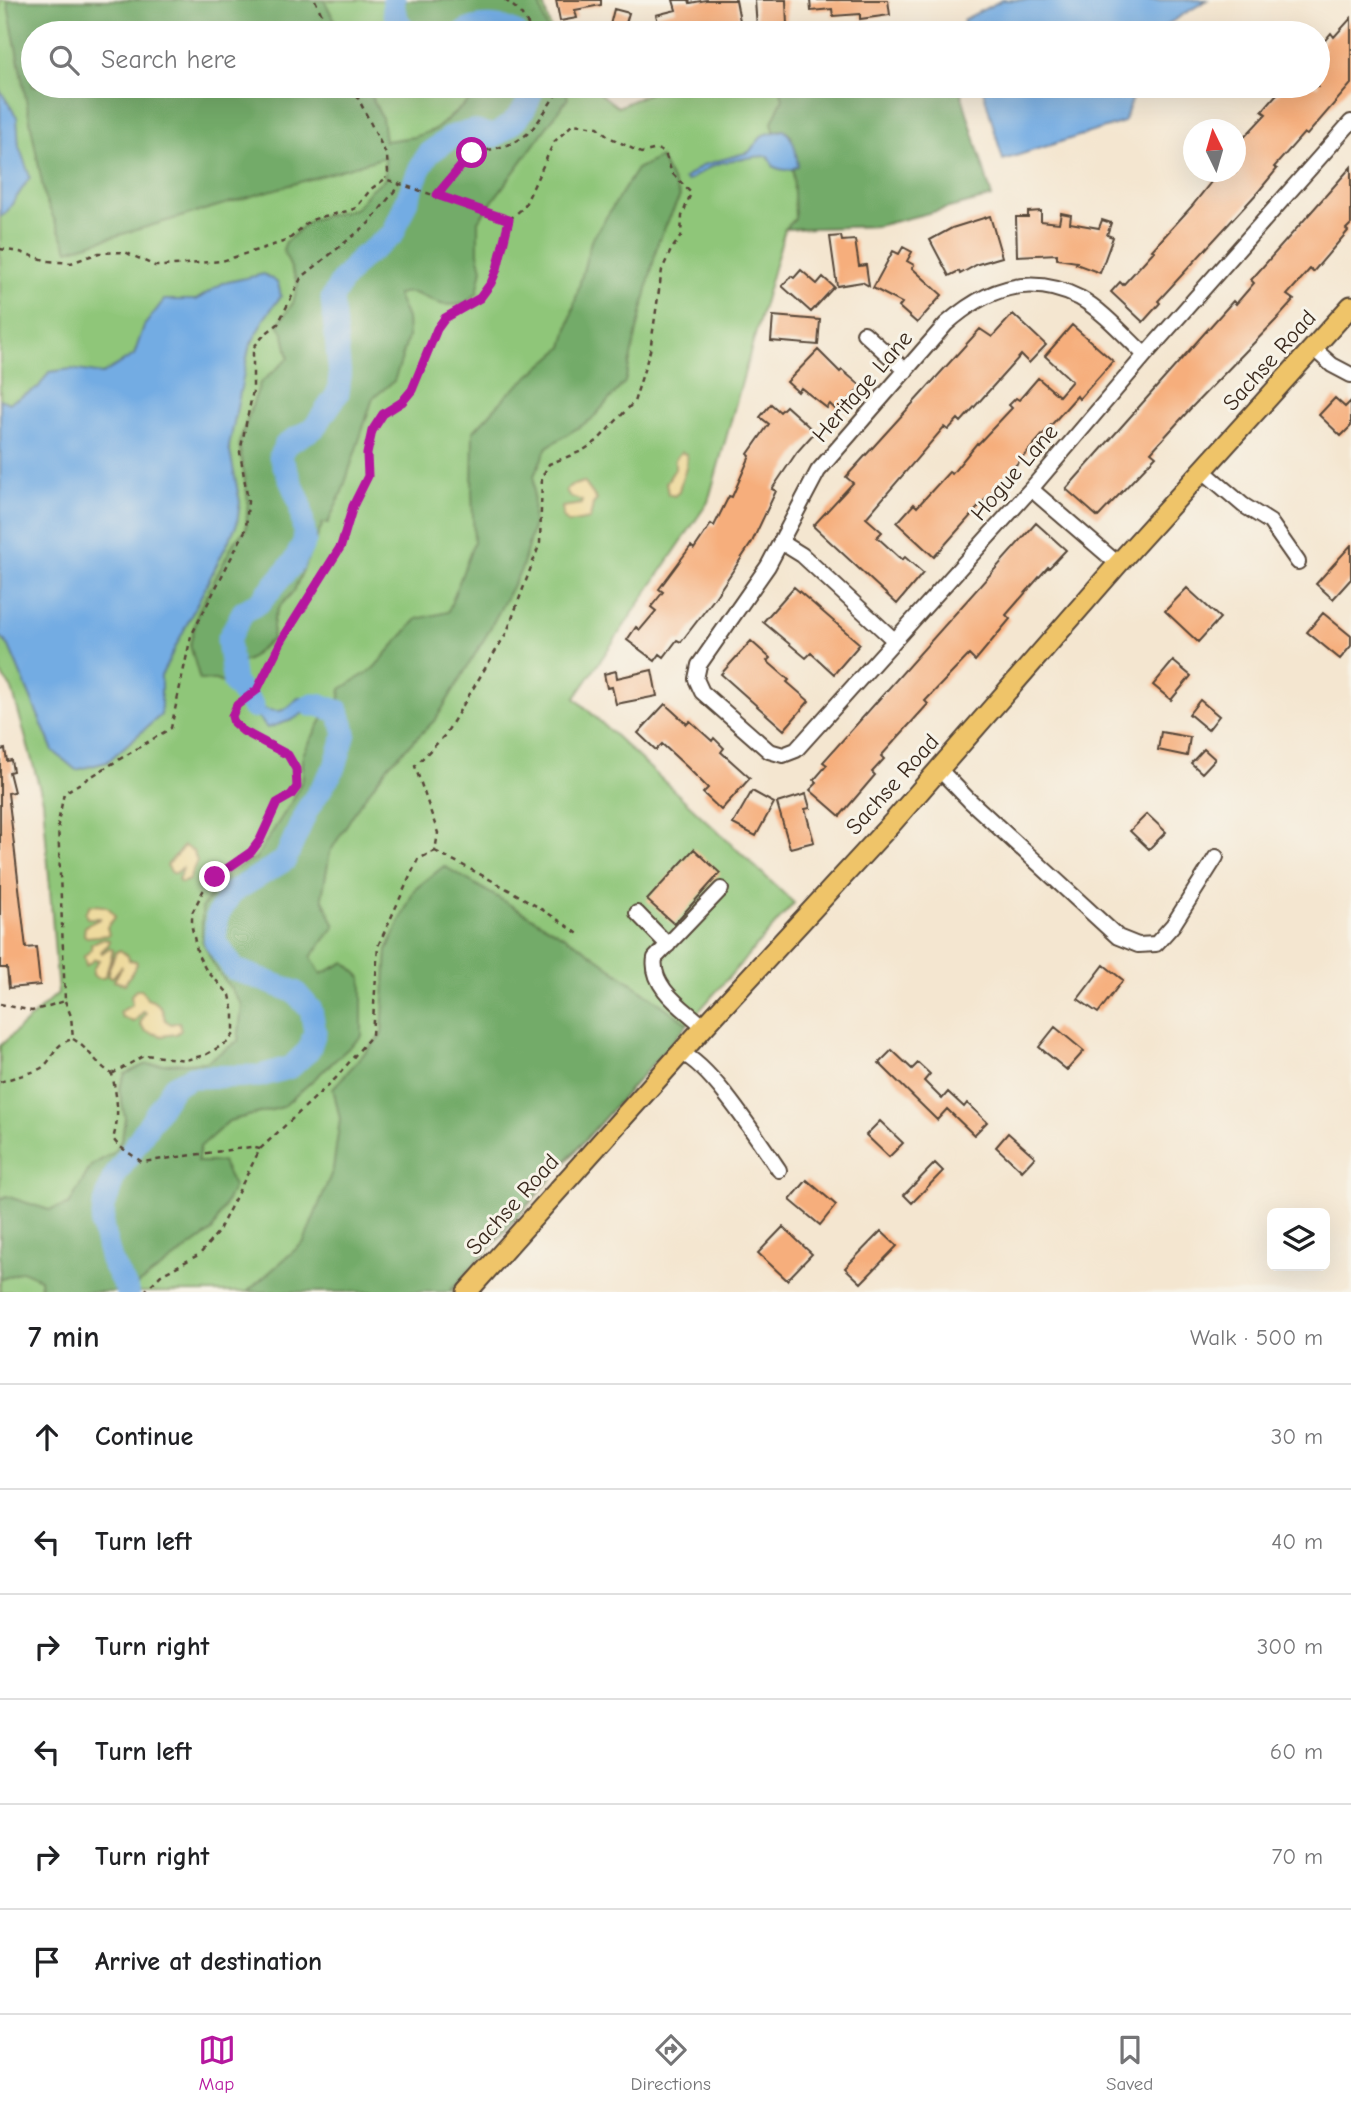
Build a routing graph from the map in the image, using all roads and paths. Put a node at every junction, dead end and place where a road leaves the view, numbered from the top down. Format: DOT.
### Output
graph roads {
  1 [pos="315,0"];
  2 [pos="505,0"];
  3 [pos="325,21"];
  4 [pos="526,21"];
  5 [pos="358,98"];
  6 [pos="553,98"];
  7 [pos="1351,122"];
  8 [pos="385,179"];
  9 [pos="402,184"];
  10 [pos="437,195"];
  11 [pos="509,220"];
  12 [pos="0,249"];
  13 [pos="1351,306"];
  14 [pos="864,333"];
  15 [pos="1313,348"];
  16 [pos="1145,355"];
  17 [pos="906,371"];
  18 [pos="1351,375"];
  19 [pos="1202,470"];
  20 [pos="1031,489"];
  21 [pos="781,542"];
  22 [pos="1298,562"];
  23 [pos="1118,564"];
  24 [pos="894,640"];
  25 [pos="696,679"];
  26 [pos="939,769"];
  27 [pos="435,851"];
  28 [pos="1216,857"];
  29 [pos="721,889"];
  30 [pos="637,913"];
  31 [pos="581,936"];
  32 [pos="668,944"];
  33 [pos="65,1001"];
  34 [pos="0,1004"];
  35 [pos="704,1027"];
  36 [pos="73,1039"];
  37 [pos="681,1053"];
  38 [pos="112,1074"];
  39 [pos="0,1082"];
  40 [pos="260,1149"];
  41 [pos="779,1170"];
  42 [pos="144,1292"];
  43 [pos="467,1292"];
  1 -- 3 [label="path"];
  2 -- 4 [label="path"];
  5 -- 8 [label="path"];
  6 -- 10 [label="path"];
  7 -- 16 [label="street, Hogue Lane"];
  8 -- 9 [label="path"];
  8 -- 12 [label="path"];
  9 -- 10 [label="path"];
  9 -- 33 [label="path"];
  10 -- 11 [label="path"];
  11 -- 27 [label="path"];
  11 -- 38 [label="path"];
  13 -- 15 [label="main road, Sachse Road"];
  14 -- 17 [label="street"];
  15 -- 18 [label="street"];
  15 -- 19 [label="main road, Sachse Road"];
  16 -- 17 [label="street, Heritage Lane"];
  16 -- 20 [label="street, Hogue Lane"];
  17 -- 21 [label="street, Heritage Lane"];
  19 -- 22 [label="street"];
  19 -- 23 [label="main road, Sachse Road"];
  20 -- 23 [label="street"];
  20 -- 24 [label="street, Hogue Lane"];
  21 -- 24 [label="street"];
  21 -- 25 [label="street, Heritage Lane"];
  23 -- 26 [label="main road, Sachse Road"];
  24 -- 25 [label="street, Hogue Lane"];
  26 -- 28 [label="street"];
  26 -- 35 [label="main road, Sachse Road"];
  27 -- 31 [label="path"];
  27 -- 40 [label="path"];
  29 -- 32 [label="street"];
  30 -- 32 [label="street"];
  32 -- 35 [label="street"];
  33 -- 34 [label="path"];
  33 -- 36 [label="path"];
  35 -- 37 [label="main road, Sachse Road"];
  36 -- 38 [label="path"];
  36 -- 39 [label="path"];
  37 -- 41 [label="street"];
  37 -- 43 [label="main road, Sachse Road"];
  38 -- 40 [label="path"];
  40 -- 42 [label="path"];
}
